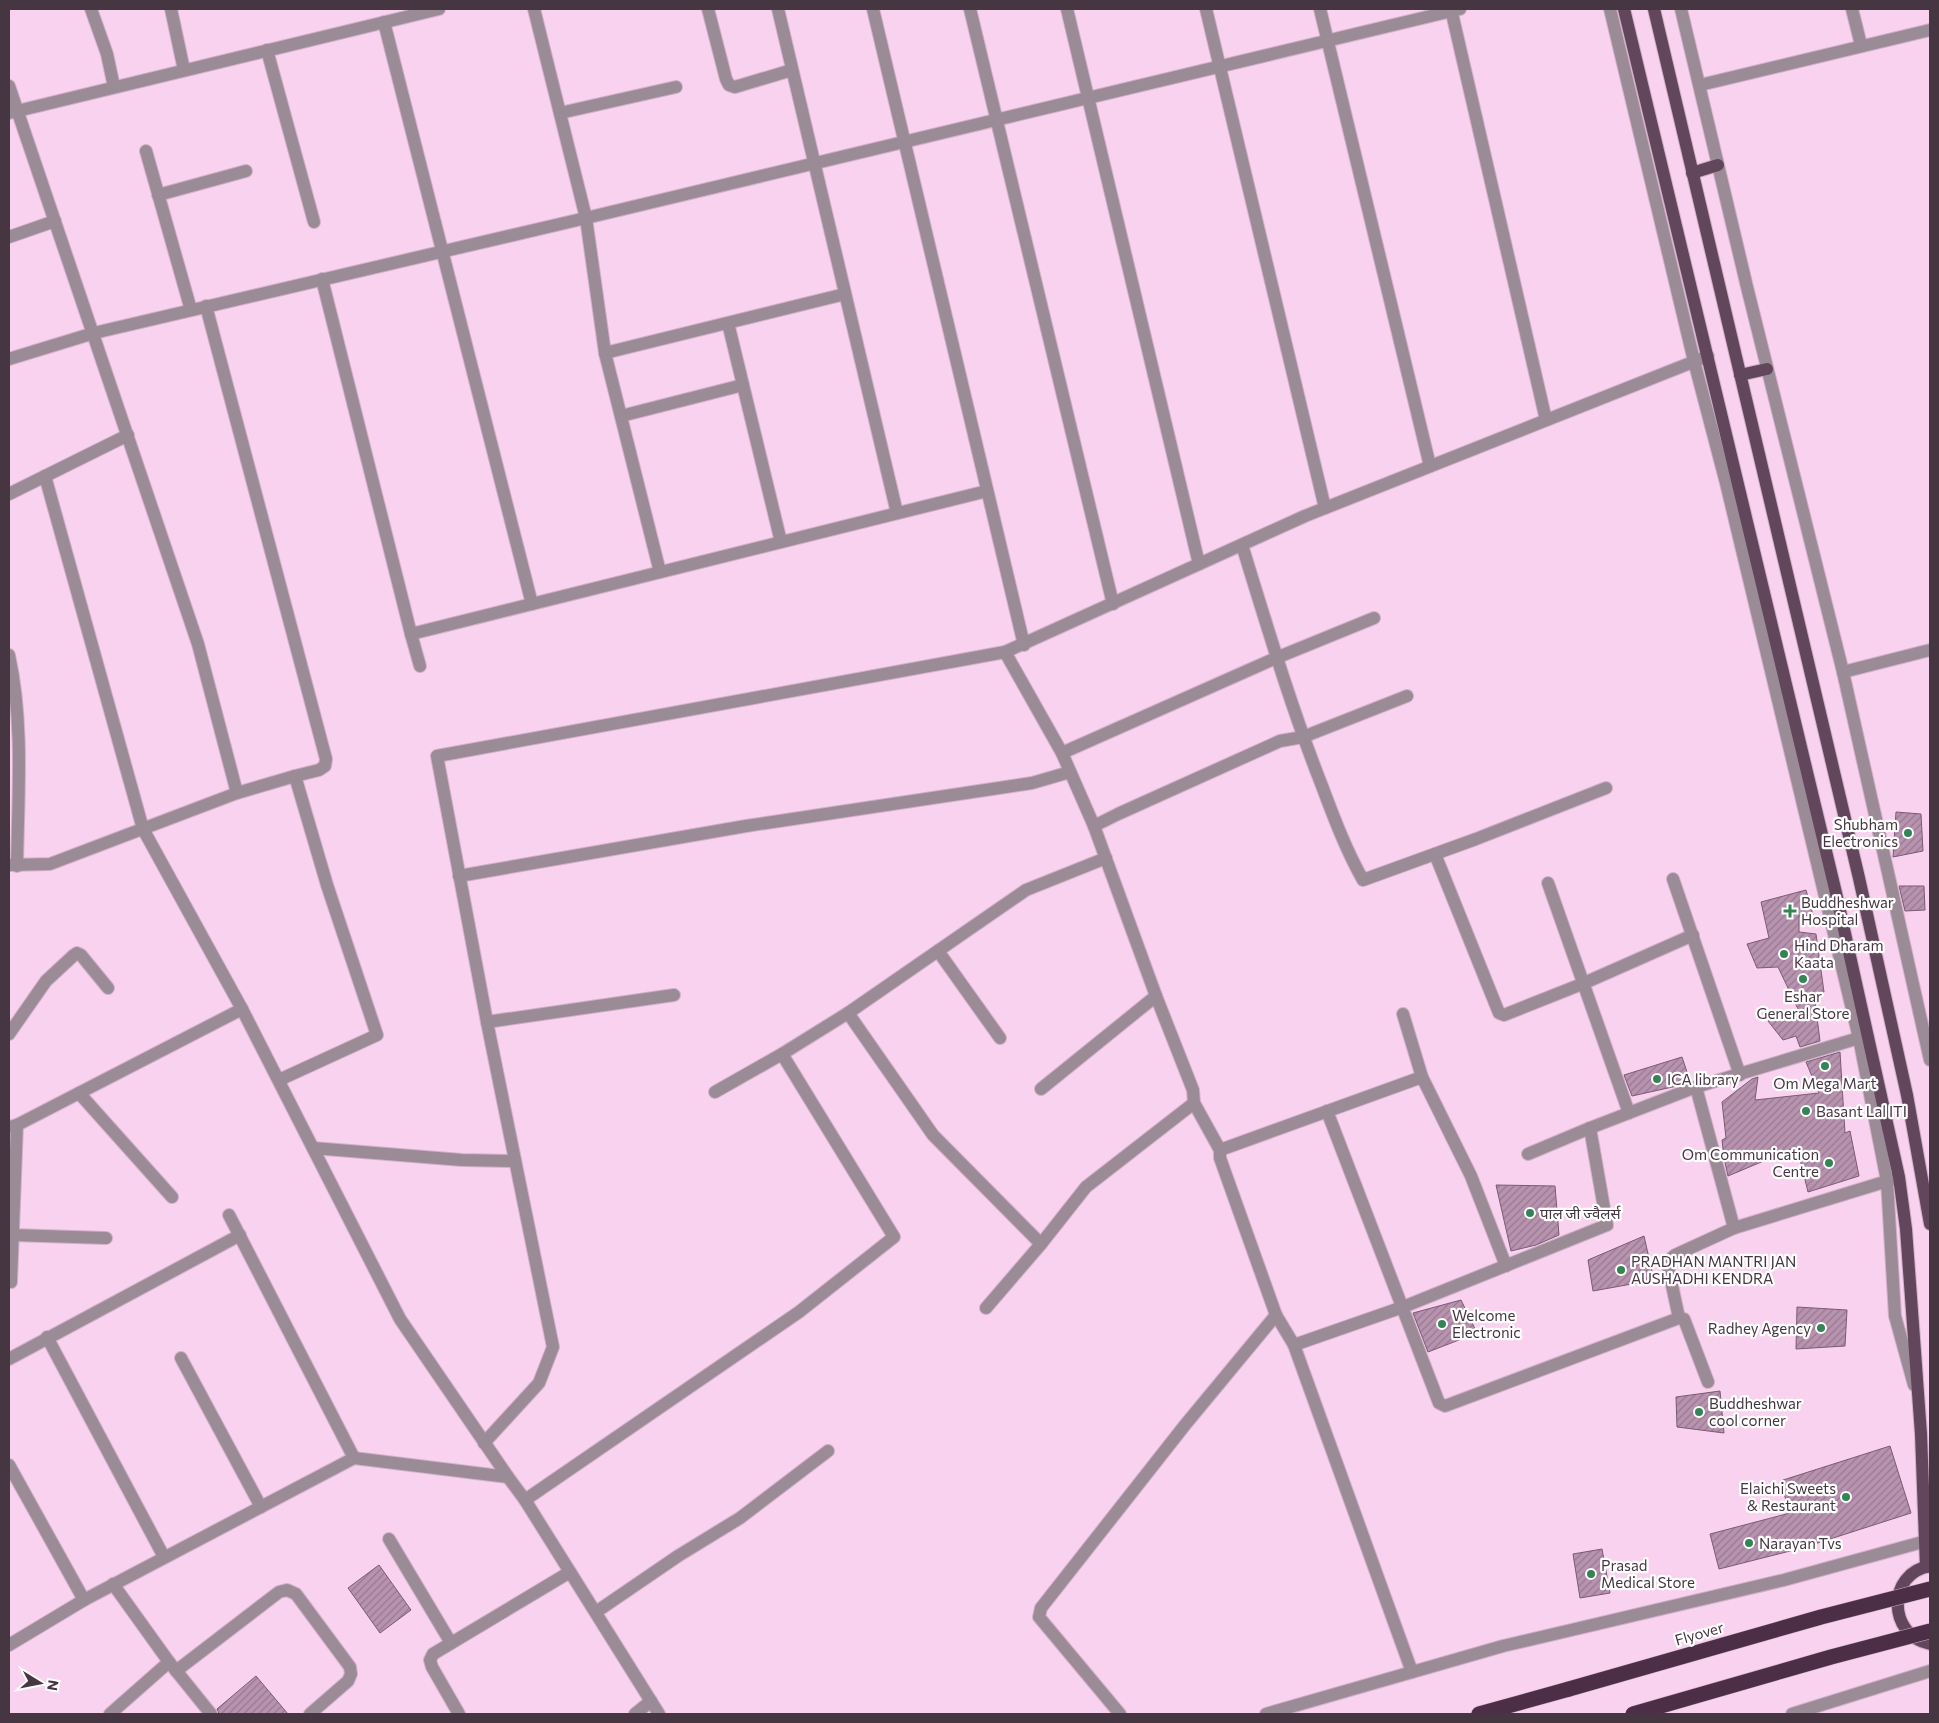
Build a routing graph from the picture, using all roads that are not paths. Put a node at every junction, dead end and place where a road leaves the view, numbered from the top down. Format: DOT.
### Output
graph roads {
  1 [pos="91,9"];
  2 [pos="171,9"];
  3 [pos="439,9"];
  4 [pos="534,9"];
  5 [pos="708,9"];
  6 [pos="778,9"];
  7 [pos="873,9"];
  8 [pos="970,9"];
  9 [pos="1068,9"];
  10 [pos="1206,9"];
  11 [pos="1320,9"];
  12 [pos="1454,9"];
  13 [pos="1610,9"];
  14 [pos="1624,9"];
  15 [pos="1654,9"];
  16 [pos="1681,9"];
  17 [pos="1852,9"];
  18 [pos="384,22"];
  19 [pos="1930,30"];
  20 [pos="1328,41"];
  21 [pos="1860,46"];
  22 [pos="267,50"];
  23 [pos="1219,66"];
  24 [pos="184,70"];
  25 [pos="792,70"];
  26 [pos="1700,85"];
  27 [pos="9,86"];
  28 [pos="114,87"];
  29 [pos="676,87"];
  30 [pos="1088,97"];
  31 [pos="13,112"];
  32 [pos="560,113"];
  33 [pos="997,119"];
  34 [pos="904,141"];
  35 [pos="146,150"];
  36 [pos="814,162"];
  37 [pos="1718,165"];
  38 [pos="246,171"];
  39 [pos="1692,173"];
  40 [pos="158,195"];
  41 [pos="586,218"];
  42 [pos="55,221"];
  43 [pos="314,222"];
  44 [pos="9,237"];
  45 [pos="442,250"];
  46 [pos="322,279"];
  47 [pos="846,294"];
  48 [pos="206,306"];
  49 [pos="190,310"];
  50 [pos="728,323"];
  51 [pos="94,333"];
  52 [pos="605,353"];
  53 [pos="1708,356"];
  54 [pos="9,359"];
  55 [pos="1694,361"];
  56 [pos="1767,369"];
  57 [pos="1740,375"];
  58 [pos="743,385"];
  59 [pos="621,416"];
  60 [pos="1546,420"];
  61 [pos="128,435"];
  62 [pos="1430,466"];
  63 [pos="46,476"];
  64 [pos="988,491"];
  65 [pos="9,494"];
  66 [pos="1325,508"];
  67 [pos="898,513"];
  68 [pos="781,542"];
  69 [pos="1242,545"];
  70 [pos="1200,564"];
  71 [pos="660,572"];
  72 [pos="532,604"];
  73 [pos="1114,604"];
  74 [pos="1374,618"];
  75 [pos="411,634"];
  76 [pos="1024,645"];
  77 [pos="1930,650"];
  78 [pos="1005,652"];
  79 [pos="9,654"];
  80 [pos="1276,658"];
  81 [pos="420,666"];
  82 [pos="1842,672"];
  83 [pos="1407,696"];
  84 [pos="1303,737"];
  85 [pos="1062,753"];
  86 [pos="1070,772"];
  87 [pos="295,776"];
  88 [pos="1606,788"];
  89 [pos="237,793"];
  90 [pos="1094,826"];
  91 [pos="143,829"];
  92 [pos="1435,854"];
  93 [pos="1106,858"];
  94 [pos="13,866"];
  95 [pos="459,876"];
  96 [pos="1673,879"];
  97 [pos="1548,883"];
  98 [pos="1693,935"];
  99 [pos="938,951"];
  100 [pos="1582,984"];
  101 [pos="108,988"];
  102 [pos="674,995"];
  103 [pos="1156,996"];
  104 [pos="242,1009"];
  105 [pos="848,1013"];
  106 [pos="1403,1014"];
  107 [pos="487,1022"];
  108 [pos="1926,1022"];
  109 [pos="9,1034"];
  110 [pos="1000,1038"];
  111 [pos="1859,1038"];
  112 [pos="782,1054"];
  113 [pos="1930,1060"];
  114 [pos="1740,1075"];
  115 [pos="1422,1077"];
  116 [pos="279,1080"];
  117 [pos="1696,1087"];
  118 [pos="1042,1089"];
  119 [pos="715,1092"];
  120 [pos="79,1093"];
  121 [pos="1194,1103"];
  122 [pos="1327,1110"];
  123 [pos="1629,1113"];
  124 [pos="13,1126"];
  125 [pos="1590,1128"];
  126 [pos="313,1148"];
  127 [pos="1220,1150"];
  128 [pos="1528,1154"];
  129 [pos="515,1161"];
  130 [pos="1893,1179"];
  131 [pos="172,1196"];
  132 [pos="229,1215"];
  133 [pos="1930,1224"];
  134 [pos="1734,1228"];
  135 [pos="12,1235"];
  136 [pos="240,1235"];
  137 [pos="106,1238"];
  138 [pos="1041,1244"];
  139 [pos="1506,1266"];
  140 [pos="11,1282"];
  141 [pos="1403,1306"];
  142 [pos="986,1308"];
  143 [pos="1276,1315"];
  144 [pos="1679,1318"];
  145 [pos="47,1337"];
  146 [pos="1294,1345"];
  147 [pos="181,1358"];
  148 [pos="9,1359"];
  149 [pos="1708,1382"];
  150 [pos="484,1443"];
  151 [pos="828,1451"];
  152 [pos="354,1458"];
  153 [pos="9,1465"];
  154 [pos="508,1477"];
  155 [pos="525,1500"];
  156 [pos="261,1507"];
  157 [pos="389,1540"];
  158 [pos="1928,1540"];
  159 [pos="164,1557"];
  160 [pos="1928,1567"];
  161 [pos="570,1572"];
  162 [pos="114,1584"];
  163 [pos="1930,1589"];
  164 [pos="84,1600"];
  165 [pos="596,1612"];
  166 [pos="1930,1631"];
  167 [pos="451,1643"];
  168 [pos="9,1644"];
  169 [pos="1930,1644"];
  170 [pos="173,1666"];
  171 [pos="1930,1671"];
  172 [pos="1412,1672"];
  173 [pos="651,1701"];
  174 [pos="110,1714"];
  175 [pos="211,1714"];
  176 [pos="310,1714"];
  177 [pos="458,1714"];
  178 [pos="635,1714"];
  179 [pos="659,1714"];
  180 [pos="1120,1714"];
  181 [pos="1266,1714"];
  182 [pos="1479,1714"];
  183 [pos="1633,1714"];
  184 [pos="1792,1714"];
  1 -- 28 [label="street"];
  2 -- 24 [label="street"];
  3 -- 18 [label="street"];
  4 -- 32 [label="street"];
  5 -- 25 [label="street"];
  6 -- 25 [label="street"];
  7 -- 34 [label="street"];
  8 -- 33 [label="street"];
  9 -- 30 [label="street"];
  10 -- 23 [label="street"];
  11 -- 20 [label="street"];
  12 -- 20 [label="street"];
  12 -- 60 [label="street"];
  13 -- 55 [label="street"];
  14 -- 53 [label="main road"];
  15 -- 39 [label="main road"];
  16 -- 26 [label="street"];
  17 -- 21 [label="street"];
  18 -- 22 [label="street"];
  18 -- 45 [label="street"];
  19 -- 21 [label="street"];
  20 -- 23 [label="street"];
  20 -- 62 [label="street"];
  21 -- 26 [label="street"];
  22 -- 24 [label="street"];
  22 -- 43 [label="street"];
  23 -- 30 [label="street"];
  23 -- 66 [label="street"];
  24 -- 28 [label="street"];
  25 -- 36 [label="street"];
  26 -- 37 [label="street"];
  27 -- 31 [label="street"];
  28 -- 31 [label="street"];
  29 -- 32 [label="street"];
  30 -- 33 [label="street"];
  30 -- 70 [label="street"];
  31 -- 42 [label="street"];
  32 -- 41 [label="street"];
  33 -- 34 [label="street"];
  33 -- 73 [label="street"];
  34 -- 36 [label="street"];
  34 -- 64 [label="street"];
  35 -- 40 [label="street"];
  36 -- 41 [label="street"];
  36 -- 47 [label="street"];
  37 -- 39 [label="main road"];
  37 -- 56 [label="street"];
  38 -- 40 [label="street"];
  39 -- 57 [label="main road"];
  40 -- 49 [label="street"];
  41 -- 45 [label="street"];
  41 -- 52 [label="street"];
  42 -- 44 [label="street"];
  42 -- 51 [label="street"];
  45 -- 46 [label="street"];
  45 -- 72 [label="street"];
  46 -- 48 [label="street"];
  46 -- 75 [label="street"];
  47 -- 50 [label="street"];
  47 -- 67 [label="street"];
  48 -- 49 [label="street"];
  48 -- 87 [label="street"];
  49 -- 51 [label="street"];
  50 -- 52 [label="street"];
  50 -- 58 [label="street"];
  51 -- 54 [label="street"];
  51 -- 61 [label="street"];
  52 -- 59 [label="street"];
  53 -- 55 [label="street"];
  53 -- 130 [label="main road"];
  55 -- 60 [label="street"];
  55 -- 111 [label="street"];
  56 -- 57 [label="main road"];
  56 -- 82 [label="street"];
  57 -- 133 [label="main road"];
  58 -- 59 [label="street"];
  58 -- 68 [label="street"];
  59 -- 71 [label="street"];
  60 -- 62 [label="street"];
  61 -- 63 [label="street"];
  61 -- 89 [label="street"];
  62 -- 66 [label="street"];
  63 -- 65 [label="street"];
  63 -- 91 [label="street"];
  64 -- 67 [label="street"];
  64 -- 76 [label="street"];
  66 -- 69 [label="street"];
  67 -- 68 [label="street"];
  68 -- 71 [label="street"];
  69 -- 70 [label="street"];
  69 -- 80 [label="street"];
  70 -- 73 [label="street"];
  71 -- 72 [label="street"];
  72 -- 75 [label="street"];
  73 -- 76 [label="street"];
  74 -- 80 [label="street"];
  75 -- 81 [label="street"];
  76 -- 78 [label="street"];
  77 -- 82 [label="street"];
  78 -- 85 [label="street"];
  78 -- 95 [label="street"];
  79 -- 94 [label="street"];
  80 -- 84 [label="street"];
  80 -- 85 [label="street"];
  82 -- 108 [label="street"];
  83 -- 84 [label="street"];
  84 -- 90 [label="street"];
  84 -- 92 [label="street"];
  85 -- 86 [label="street"];
  86 -- 90 [label="street"];
  86 -- 95 [label="street"];
  87 -- 89 [label="street"];
  87 -- 116 [label="street"];
  88 -- 92 [label="street"];
  89 -- 91 [label="street"];
  90 -- 93 [label="street"];
  91 -- 94 [label="street"];
  91 -- 104 [label="street"];
  92 -- 100 [label="street"];
  93 -- 99 [label="street"];
  93 -- 103 [label="street"];
  95 -- 107 [label="street"];
  96 -- 98 [label="street"];
  97 -- 100 [label="street"];
  98 -- 100 [label="street"];
  98 -- 114 [label="street"];
  99 -- 105 [label="street"];
  99 -- 110 [label="street"];
  100 -- 123 [label="street"];
  101 -- 109 [label="street"];
  102 -- 107 [label="street"];
  103 -- 118 [label="street"];
  103 -- 121 [label="street"];
  104 -- 116 [label="street"];
  104 -- 120 [label="street"];
  105 -- 112 [label="street"];
  105 -- 138 [label="street"];
  106 -- 115 [label="street"];
  107 -- 129 [label="street"];
  108 -- 113 [label="street"];
  111 -- 114 [label="street"];
  111 -- 130 [label="street"];
  112 -- 119 [label="street"];
  112 -- 155 [label="street"];
  114 -- 117 [label="street"];
  115 -- 122 [label="street"];
  115 -- 139 [label="street"];
  116 -- 126 [label="street"];
  117 -- 123 [label="street"];
  117 -- 134 [label="street"];
  120 -- 124 [label="street"];
  120 -- 131 [label="street"];
  121 -- 127 [label="street"];
  121 -- 138 [label="street"];
  122 -- 127 [label="street"];
  122 -- 141 [label="street"];
  123 -- 125 [label="street"];
  124 -- 135 [label="street"];
  125 -- 128 [label="street"];
  125 -- 139 [label="street"];
  126 -- 129 [label="street"];
  126 -- 150 [label="street"];
  127 -- 143 [label="street"];
  129 -- 150 [label="street"];
  130 -- 134 [label="street"];
  130 -- 158 [label="main road"];
  132 -- 136 [label="street"];
  134 -- 144 [label="street"];
  135 -- 137 [label="street"];
  135 -- 140 [label="street"];
  136 -- 145 [label="street"];
  136 -- 152 [label="street"];
  138 -- 142 [label="street"];
  139 -- 141 [label="street"];
  141 -- 144 [label="street"];
  141 -- 146 [label="street"];
  143 -- 146 [label="street"];
  143 -- 180 [label="street"];
  144 -- 149 [label="street"];
  145 -- 148 [label="street"];
  145 -- 159 [label="street"];
  146 -- 172 [label="street"];
  147 -- 156 [label="street"];
  150 -- 154 [label="street"];
  151 -- 165 [label="street"];
  152 -- 154 [label="street"];
  152 -- 156 [label="street"];
  153 -- 164 [label="street"];
  154 -- 155 [label="street"];
  155 -- 161 [label="street"];
  156 -- 159 [label="street"];
  157 -- 167 [label="street"];
  158 -- 160 [label="main road"];
  158 -- 172 [label="street"];
  159 -- 162 [label="street"];
  160 -- 169 [label="main road"];
  161 -- 165 [label="street"];
  161 -- 167 [label="street"];
  162 -- 164 [label="street"];
  162 -- 170 [label="street"];
  163 -- 182 [label="highway, Flyover, bridge"];
  164 -- 168 [label="street"];
  165 -- 173 [label="street"];
  166 -- 183 [label="highway, bridge"];
  167 -- 177 [label="street"];
  170 -- 174 [label="street"];
  170 -- 175 [label="street"];
  170 -- 176 [label="street"];
  171 -- 184 [label="street"];
  172 -- 181 [label="street"];
  173 -- 178 [label="street"];
  173 -- 179 [label="street"];
}
